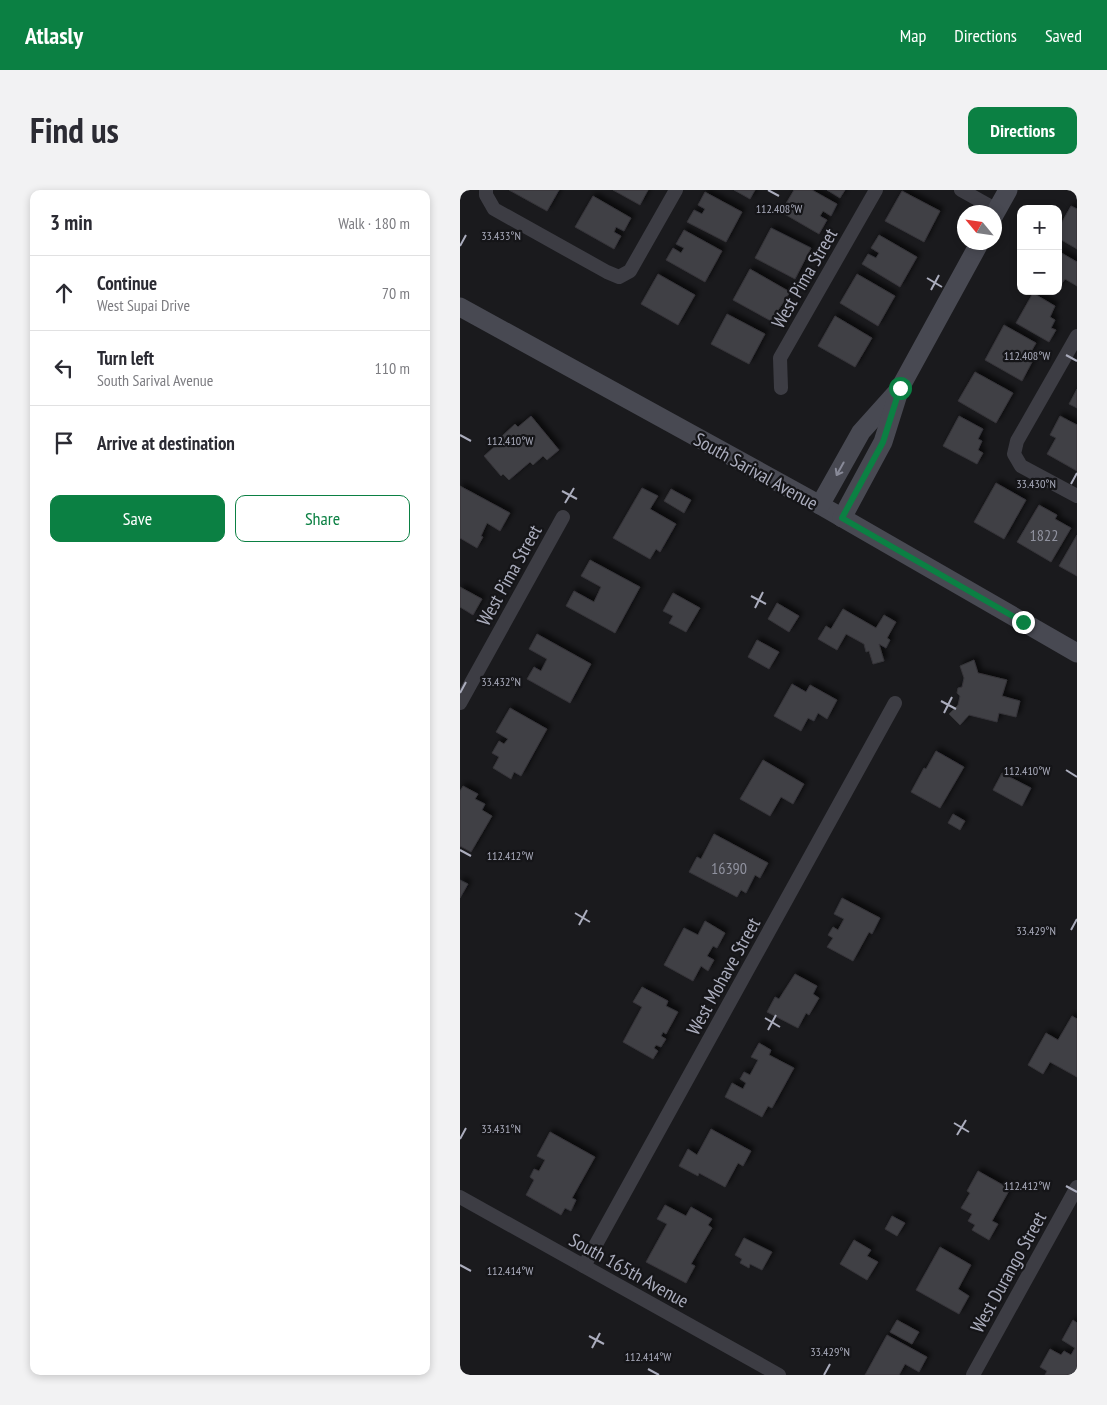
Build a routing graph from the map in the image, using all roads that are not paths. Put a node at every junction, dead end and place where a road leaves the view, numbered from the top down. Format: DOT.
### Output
graph roads {
  1 [pos="676,190"];
  2 [pos="876,190"];
  3 [pos="961,190"];
  4 [pos="1008,190"];
  5 [pos="486,192"];
  6 [pos="984,205"];
  7 [pos="1000,205"];
  8 [pos="976,250"];
  9 [pos="460,307"];
  10 [pos="1077,336"];
  11 [pos="781,388"];
  12 [pos="900,388"];
  13 [pos="1077,496"];
  14 [pos="820,506"];
  15 [pos="563,517"];
  16 [pos="842,518"];
  17 [pos="1077,653"];
  18 [pos="460,703"];
  19 [pos="895,704"];
  20 [pos="1077,1187"];
  21 [pos="460,1198"];
  22 [pos="584,1266"];
  23 [pos="779,1375"];
  24 [pos="972,1375"];
  1 -- 5 [label="street"];
  2 -- 11 [label="street, West Pima Street"];
  3 -- 6 [label="street"];
  4 -- 7 [label="main road"];
  8 -- 12 [label="main road"];
  9 -- 14 [label="main road, South Sarival Avenue"];
  10 -- 13 [label="street"];
  12 -- 14 [label="main road, one-way"];
  12 -- 16 [label="main road"];
  14 -- 16 [label="main road, South Sarival Avenue"];
  15 -- 18 [label="street, West Pima Street"];
  16 -- 17 [label="main road, South Sarival Avenue"];
  19 -- 22 [label="street, West Mohave Street"];
  20 -- 24 [label="street, West Durango Street"];
  21 -- 22 [label="street, South 165th Avenue"];
  22 -- 23 [label="street, South 165th Avenue"];
}
